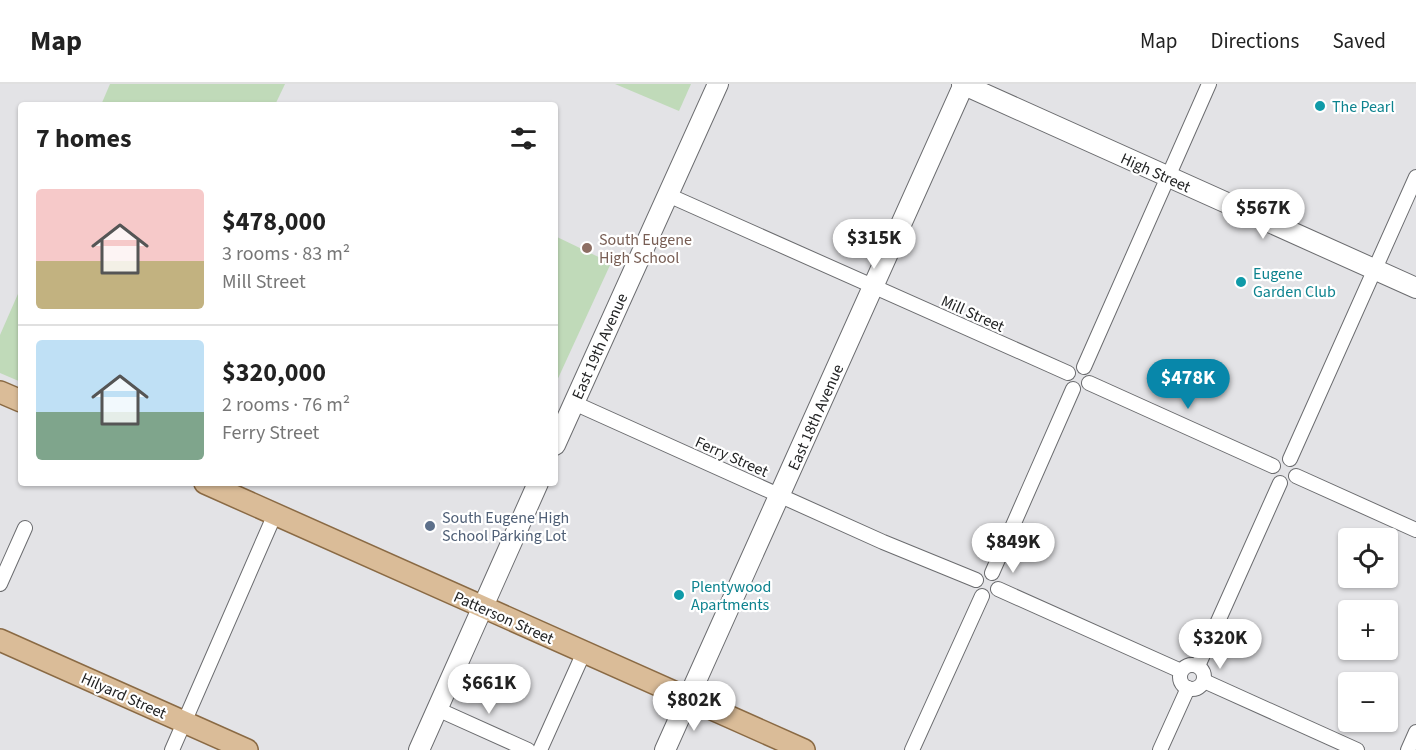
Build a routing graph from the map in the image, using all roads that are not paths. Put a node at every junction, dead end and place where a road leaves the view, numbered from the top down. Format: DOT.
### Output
graph roads {
  1 [pos="718,84"];
  2 [pos="963,84"];
  3 [pos="1209,84"];
  4 [pos="1167,177"];
  5 [pos="1416,177"];
  6 [pos="668,195"];
  7 [pos="1375,270"];
  8 [pos="873,287"];
  9 [pos="1416,288"];
  10 [pos="1084,367"];
  11 [pos="1068,373"];
  12 [pos="1089,383"];
  13 [pos="1073,389"];
  14 [pos="0,392"];
  15 [pos="18,400"];
  16 [pos="574,403"];
  17 [pos="558,438"];
  18 [pos="1290,459"];
  19 [pos="1273,466"];
  20 [pos="1296,476"];
  21 [pos="1280,483"];
  22 [pos="212,486"];
  23 [pos="537,486"];
  24 [pos="780,496"];
  25 [pos="275,514"];
  26 [pos="25,528"];
  27 [pos="1416,530"];
  28 [pos="992,573"];
  29 [pos="976,580"];
  30 [pos="0,584"];
  31 [pos="998,589"];
  32 [pos="982,596"];
  33 [pos="482,607"];
  34 [pos="0,640"];
  35 [pos="584,652"];
  36 [pos="1198,666"];
  37 [pos="1181,671"];
  38 [pos="1204,681"];
  39 [pos="1188,688"];
  40 [pos="688,698"];
  41 [pos="437,709"];
  42 [pos="184,722"];
  43 [pos="1416,732"];
  44 [pos="172,750"];
  45 [pos="247,750"];
  46 [pos="418,750"];
  47 [pos="528,750"];
  48 [pos="540,750"];
  49 [pos="665,750"];
  50 [pos="804,750"];
  51 [pos="912,750"];
  52 [pos="1160,750"];
  53 [pos="1357,750"];
  54 [pos="1408,750"];
  1 -- 6 [label="street, East 19th Avenue"];
  2 -- 4 [label="street, High Street"];
  2 -- 8 [label="street, East 18th Avenue"];
  3 -- 4 [label="street"];
  4 -- 7 [label="street, High Street"];
  4 -- 10 [label="street"];
  5 -- 7 [label="street"];
  6 -- 8 [label="street, Mill Street"];
  6 -- 16 [label="street, East 19th Avenue"];
  7 -- 9 [label="street, High Street"];
  7 -- 18 [label="street"];
  8 -- 11 [label="street, Mill Street"];
  8 -- 24 [label="street, East 18th Avenue"];
  10 -- 11 [label="street"];
  10 -- 12 [label="street"];
  11 -- 13 [label="street"];
  12 -- 13 [label="street"];
  12 -- 19 [label="street"];
  13 -- 28 [label="street"];
  14 -- 15 [label="main road"];
  16 -- 17 [label="street, East 19th Avenue"];
  16 -- 24 [label="street, Ferry Street"];
  18 -- 19 [label="street"];
  18 -- 20 [label="street"];
  19 -- 21 [label="street"];
  20 -- 21 [label="street"];
  20 -- 27 [label="street"];
  21 -- 36 [label="street"];
  22 -- 25 [label="main road, Patterson Street"];
  23 -- 33 [label="street"];
  24 -- 29 [label="street, Ferry Street"];
  24 -- 40 [label="street, East 18th Avenue"];
  25 -- 33 [label="main road, Patterson Street"];
  25 -- 42 [label="street"];
  26 -- 30 [label="street"];
  28 -- 29 [label="street"];
  28 -- 31 [label="street"];
  29 -- 32 [label="street"];
  31 -- 32 [label="street"];
  31 -- 37 [label="street"];
  32 -- 51 [label="street"];
  33 -- 35 [label="main road, Patterson Street"];
  33 -- 41 [label="street"];
  34 -- 42 [label="main road, Hilyard Street"];
  35 -- 40 [label="main road, Patterson Street"];
  35 -- 48 [label="street"];
  36 -- 37 [label="street"];
  36 -- 38 [label="street"];
  37 -- 39 [label="street"];
  38 -- 39 [label="street"];
  38 -- 53 [label="street"];
  39 -- 52 [label="street"];
  40 -- 49 [label="street, East 18th Avenue"];
  40 -- 50 [label="main road, Patterson Street"];
  41 -- 46 [label="street"];
  41 -- 47 [label="street"];
  42 -- 44 [label="street"];
  42 -- 45 [label="main road, Hilyard Street"];
  43 -- 54 [label="street"];
}
